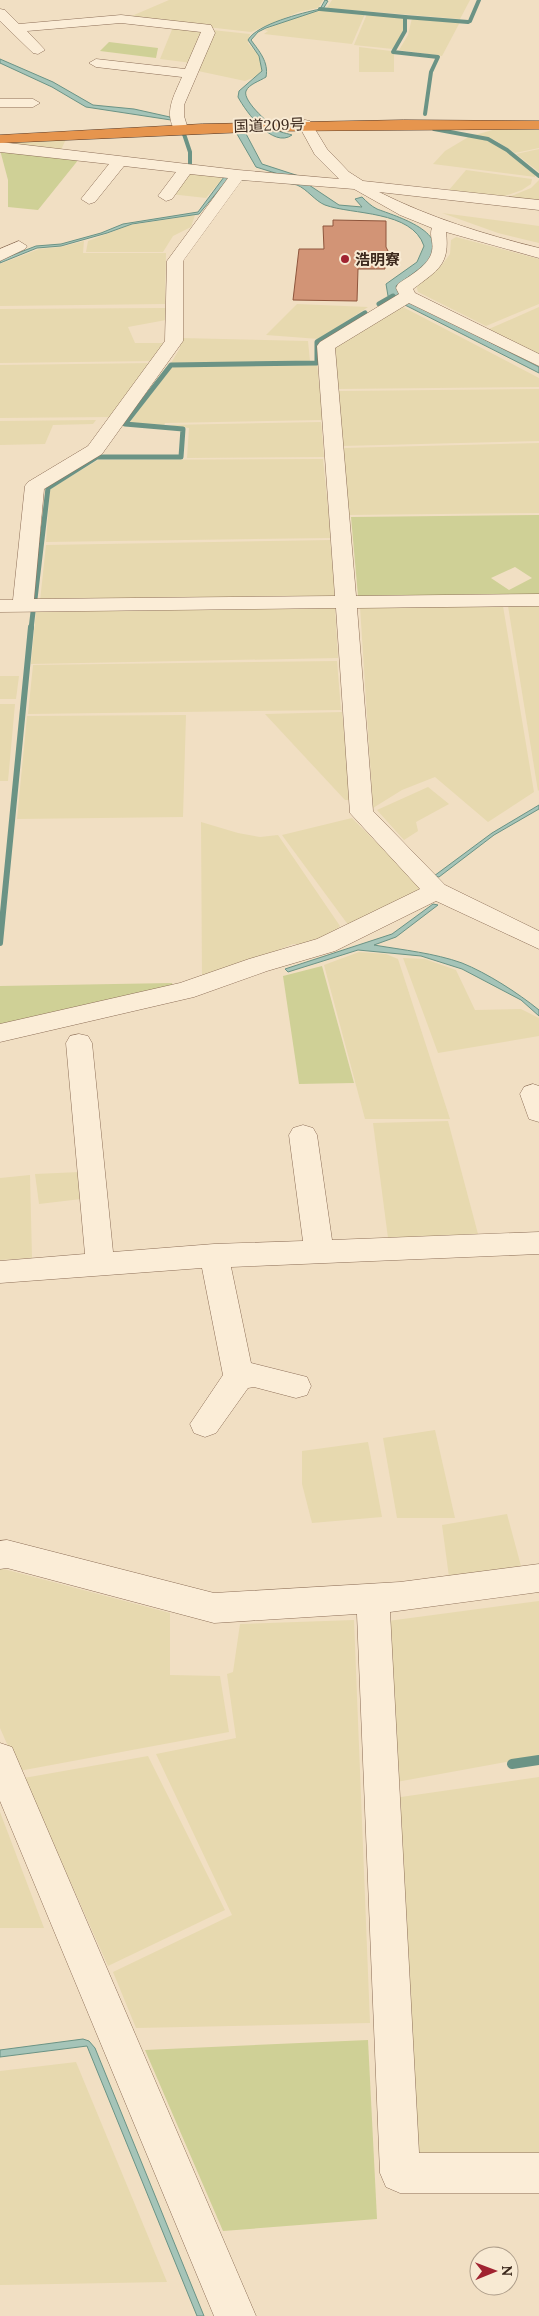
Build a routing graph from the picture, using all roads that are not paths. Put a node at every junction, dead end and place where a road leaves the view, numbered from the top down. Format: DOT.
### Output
graph roads {
  1 [pos="0,13"];
  2 [pos="169,24"];
  3 [pos="16,28"];
  4 [pos="164,38"];
  5 [pos="38,50"];
  6 [pos="96,62"];
  7 [pos="190,74"];
  8 [pos="0,103"];
  9 [pos="33,103"];
  10 [pos="305,124"];
  11 [pos="539,126"];
  12 [pos="181,129"];
  13 [pos="0,139"];
  14 [pos="0,147"];
  15 [pos="120,161"];
  16 [pos="186,169"];
  17 [pos="238,175"];
  18 [pos="357,185"];
  19 [pos="166,196"];
  20 [pos="89,199"];
  21 [pos="539,205"];
  22 [pos="442,224"];
  23 [pos="19,246"];
  24 [pos="539,253"];
  25 [pos="0,256"];
  26 [pos="408,296"];
  27 [pos="539,361"];
  28 [pos="539,600"];
  29 [pos="348,602"];
  30 [pos="0,606"];
  31 [pos="23,607"];
  32 [pos="436,891"];
  33 [pos="539,941"];
  34 [pos="0,1033"];
  35 [pos="79,1043"];
  36 [pos="303,1134"];
  37 [pos="539,1243"];
  38 [pos="319,1252"];
  39 [pos="214,1256"];
  40 [pos="100,1263"];
  41 [pos="0,1272"];
  42 [pos="239,1377"];
  43 [pos="296,1386"];
  44 [pos="205,1424"];
  45 [pos="0,1555"];
  46 [pos="539,1578"];
  47 [pos="373,1599"];
  48 [pos="0,1759"];
  49 [pos="539,2173"];
  50 [pos="235,2316"];
  1 -- 3 [label="street"];
  2 -- 3 [label="street"];
  2 -- 4 [label="street"];
  2 -- 7 [label="street"];
  3 -- 5 [label="street"];
  6 -- 7 [label="street"];
  7 -- 12 [label="street"];
  8 -- 9 [label="street"];
  10 -- 11 [label="highway, 国道209号"];
  10 -- 12 [label="highway, 国道209号"];
  10 -- 18 [label="street"];
  12 -- 13 [label="highway, 国道209号"];
  14 -- 15 [label="street"];
  15 -- 16 [label="street"];
  15 -- 20 [label="street"];
  16 -- 17 [label="street"];
  16 -- 19 [label="street"];
  17 -- 18 [label="street"];
  17 -- 31 [label="street"];
  18 -- 21 [label="street"];
  18 -- 22 [label="street"];
  22 -- 24 [label="street"];
  22 -- 26 [label="street"];
  23 -- 25 [label="street"];
  26 -- 27 [label="street"];
  26 -- 29 [label="street"];
  28 -- 29 [label="street"];
  29 -- 31 [label="street"];
  29 -- 32 [label="street"];
  30 -- 31 [label="street"];
  32 -- 33 [label="street"];
  32 -- 34 [label="street"];
  35 -- 40 [label="street"];
  36 -- 38 [label="street"];
  37 -- 38 [label="street"];
  38 -- 39 [label="street"];
  39 -- 40 [label="street"];
  39 -- 42 [label="street"];
  40 -- 41 [label="street"];
  42 -- 43 [label="street"];
  42 -- 44 [label="street"];
  45 -- 47 [label="street"];
  46 -- 47 [label="street"];
  47 -- 49 [label="street"];
  48 -- 50 [label="street"];
}
